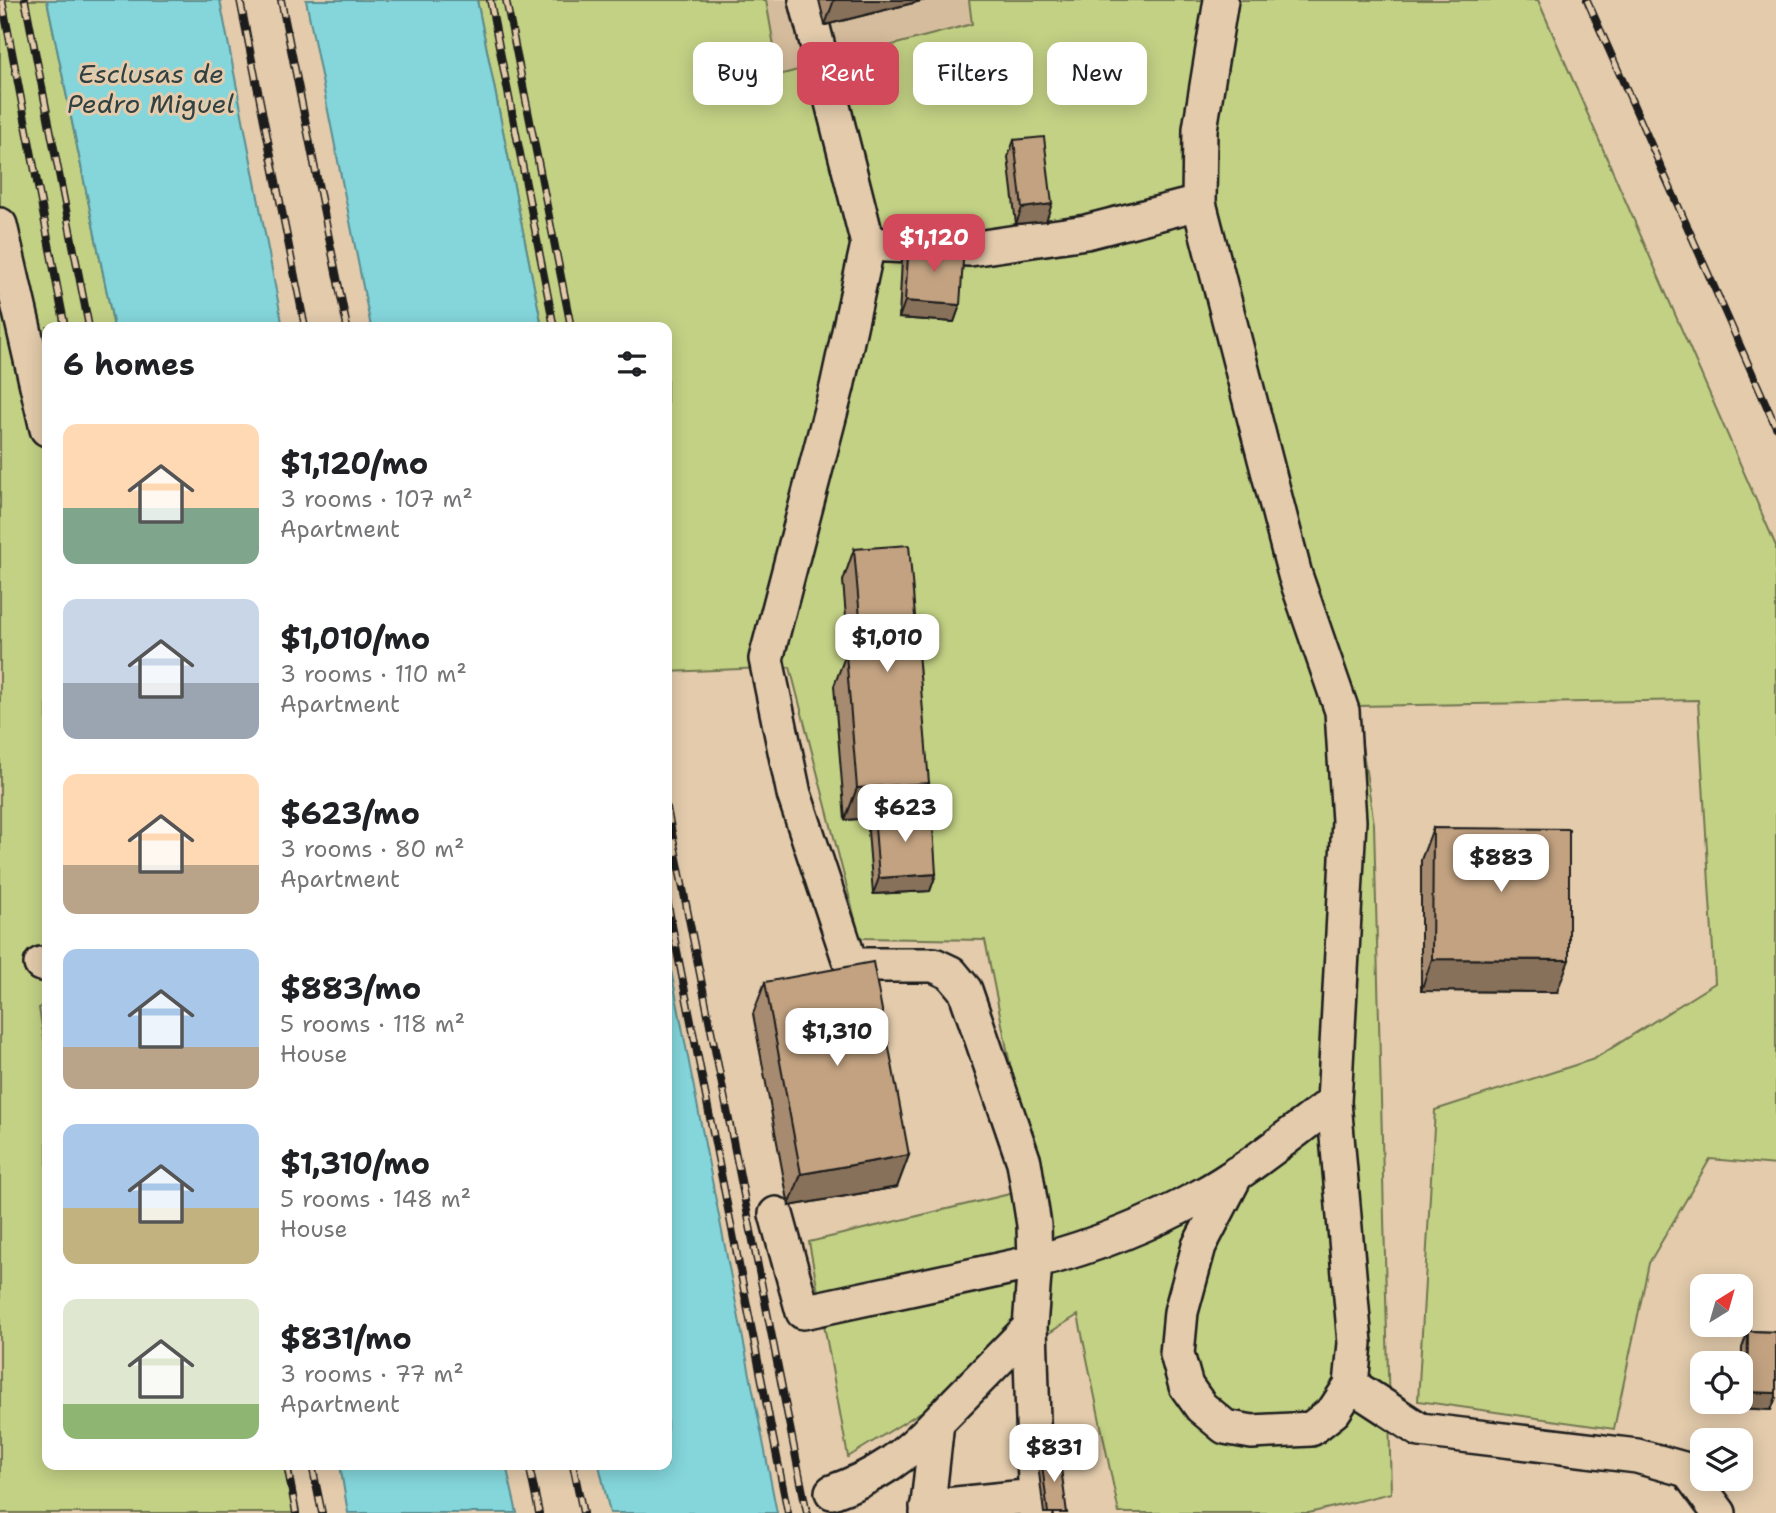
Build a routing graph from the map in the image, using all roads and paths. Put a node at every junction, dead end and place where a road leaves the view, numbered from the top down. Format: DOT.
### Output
graph roads {
  1 [pos="806,0"];
  2 [pos="1221,0"];
  3 [pos="1199,203"];
  4 [pos="0,225"];
  5 [pos="868,244"];
  6 [pos="42,407"];
  7 [pos="1335,1102"];
  8 [pos="1237,1174"];
  9 [pos="776,1214"];
  10 [pos="1035,1262"];
  11 [pos="1030,1328"];
  12 [pos="1350,1385"];
  13 [pos="937,1422"];
  14 [pos="832,1492"];
  15 [pos="1035,1504"];
  16 [pos="927,1510"];
  17 [pos="1718,1513"];
  1 -- 5 [label="lane"];
  2 -- 3 [label="lane"];
  3 -- 5 [label="lane"];
  3 -- 7 [label="lane"];
  4 -- 6 [label="lane"];
  5 -- 10 [label="lane"];
  7 -- 8 [label="lane"];
  7 -- 12 [label="lane"];
  8 -- 10 [label="lane"];
  8 -- 12 [label="lane"];
  9 -- 10 [label="lane"];
  10 -- 11 [label="lane"];
  11 -- 13 [label="lane"];
  11 -- 15 [label="lane"];
  12 -- 17 [label="lane"];
  13 -- 14 [label="lane"];
  13 -- 16 [label="lane"];
  15 -- 16 [label="lane"];
}
